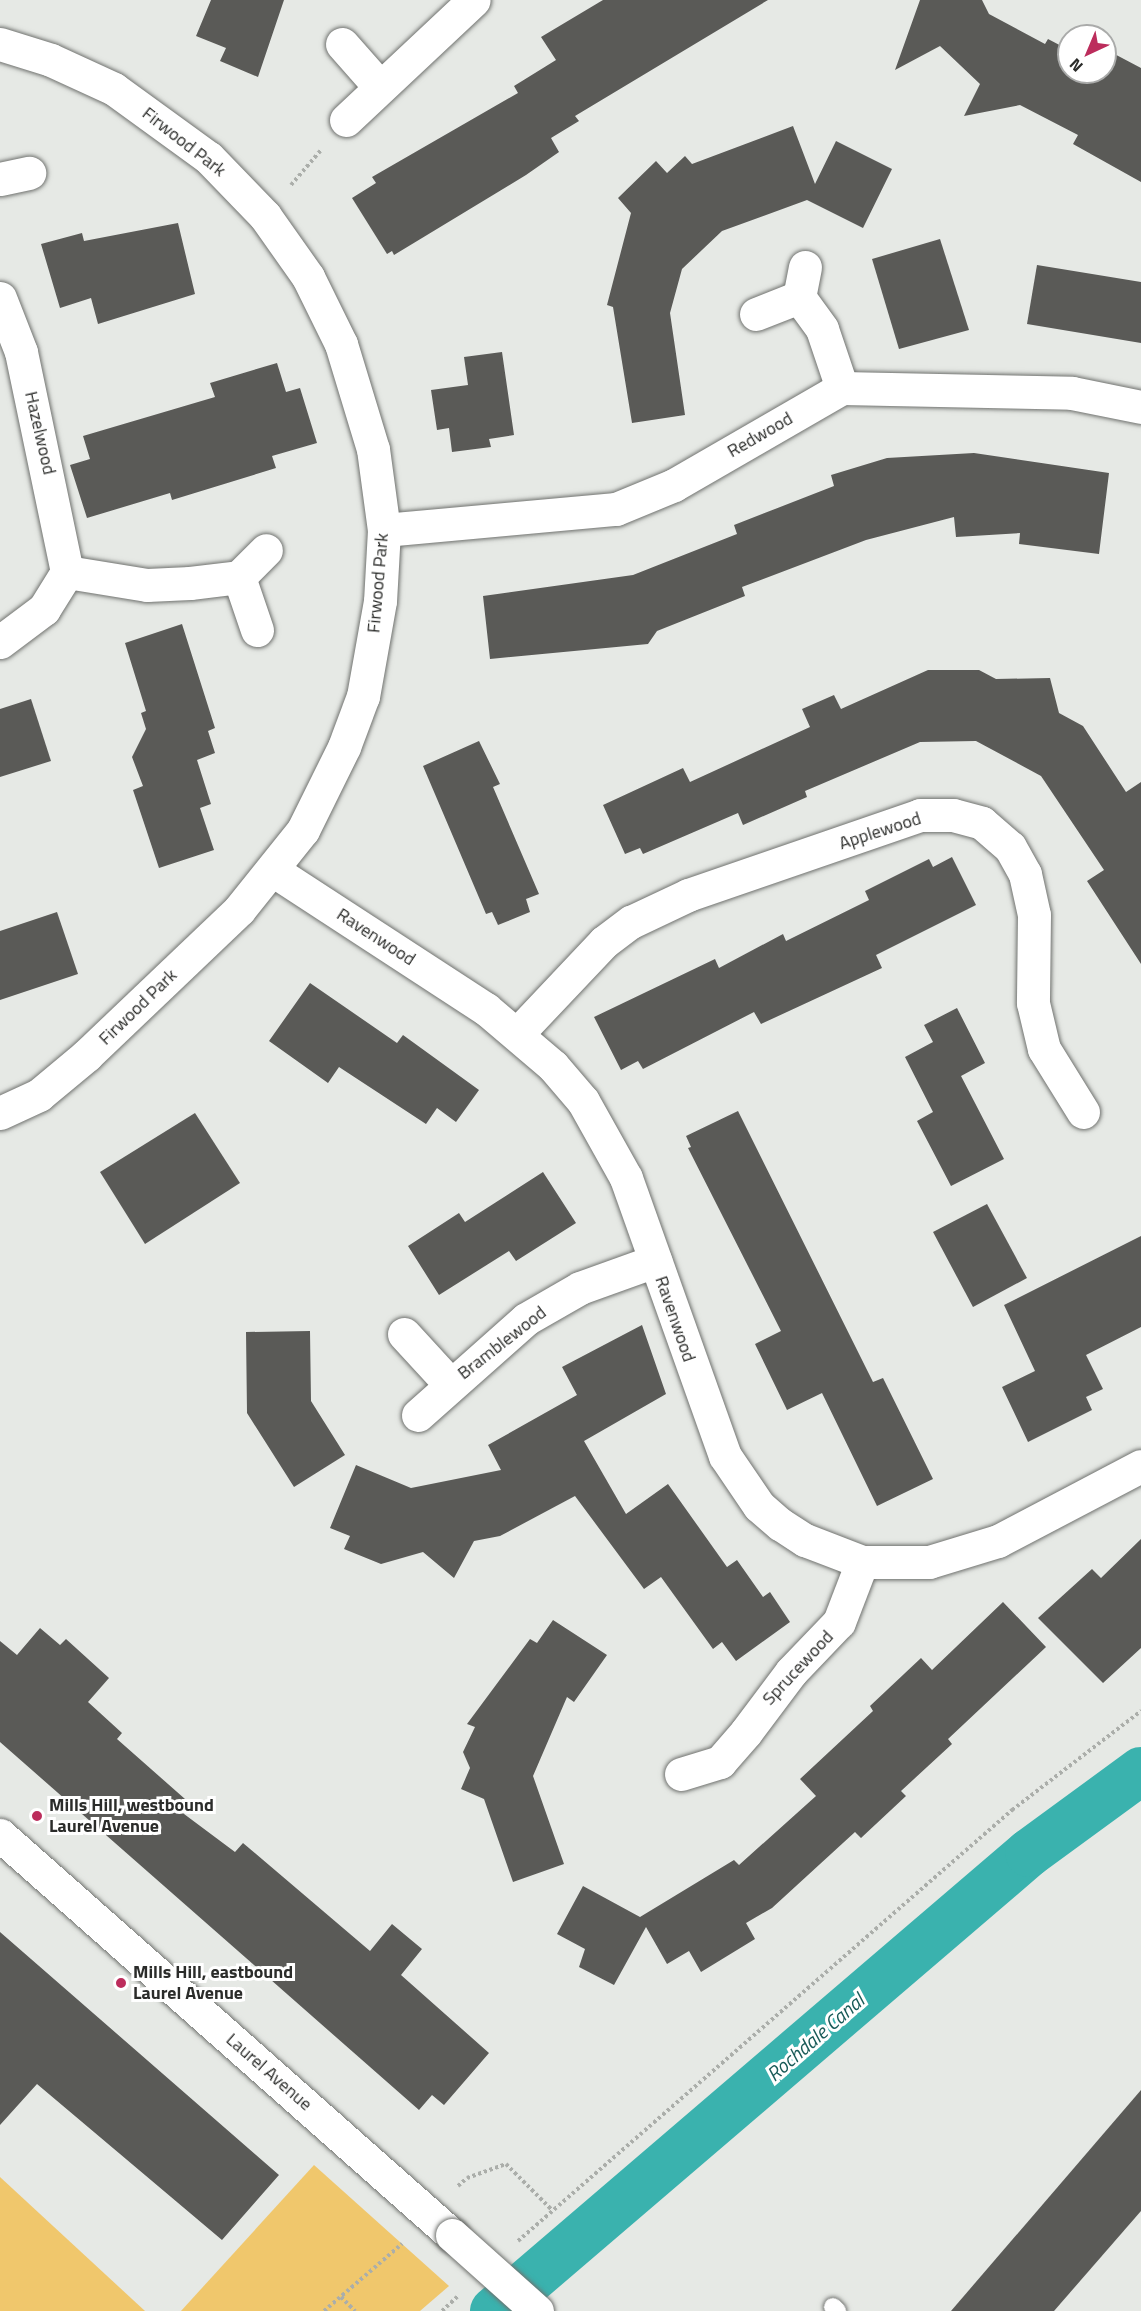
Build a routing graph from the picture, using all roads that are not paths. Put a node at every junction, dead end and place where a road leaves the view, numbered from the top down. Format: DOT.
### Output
graph roads {
  1 [pos="474,0"];
  2 [pos="342,44"];
  3 [pos="0,45"];
  4 [pos="379,86"];
  5 [pos="346,120"];
  6 [pos="0,298"];
  7 [pos="756,314"];
  8 [pos="842,388"];
  9 [pos="1141,407"];
  10 [pos="384,530"];
  11 [pos="266,550"];
  12 [pos="67,572"];
  13 [pos="239,578"];
  14 [pos="257,630"];
  15 [pos="0,642"];
  16 [pos="274,871"];
  17 [pos="518,1033"];
  18 [pos="1083,1112"];
  19 [pos="0,1113"];
  20 [pos="655,1261"];
  21 [pos="404,1334"];
  22 [pos="449,1383"];
  23 [pos="418,1415"];
  24 [pos="1141,1466"];
  25 [pos="862,1562"];
  26 [pos="681,1774"];
  27 [pos="0,1835"];
  28 [pos="537,2311"];
  1 -- 4 [label="street"];
  2 -- 4 [label="street"];
  3 -- 10 [label="street, Firwood Park"];
  4 -- 5 [label="street"];
  6 -- 12 [label="street, Hazelwood"];
  7 -- 8 [label="street"];
  8 -- 9 [label="street"];
  8 -- 10 [label="street, Redwood"];
  10 -- 16 [label="street, Firwood Park"];
  11 -- 13 [label="street"];
  12 -- 13 [label="street"];
  12 -- 15 [label="street"];
  13 -- 14 [label="street"];
  16 -- 17 [label="street, Ravenwood"];
  16 -- 19 [label="street, Firwood Park"];
  17 -- 18 [label="street, Applewood"];
  17 -- 20 [label="street, Ravenwood"];
  20 -- 22 [label="street, Bramblewood"];
  20 -- 25 [label="street, Ravenwood"];
  21 -- 22 [label="street, Bramblewood"];
  22 -- 23 [label="street, Bramblewood"];
  24 -- 25 [label="street, Ravenwood"];
  25 -- 26 [label="street, Sprucewood"];
  27 -- 28 [label="street, Laurel Avenue, bridge"];
}
